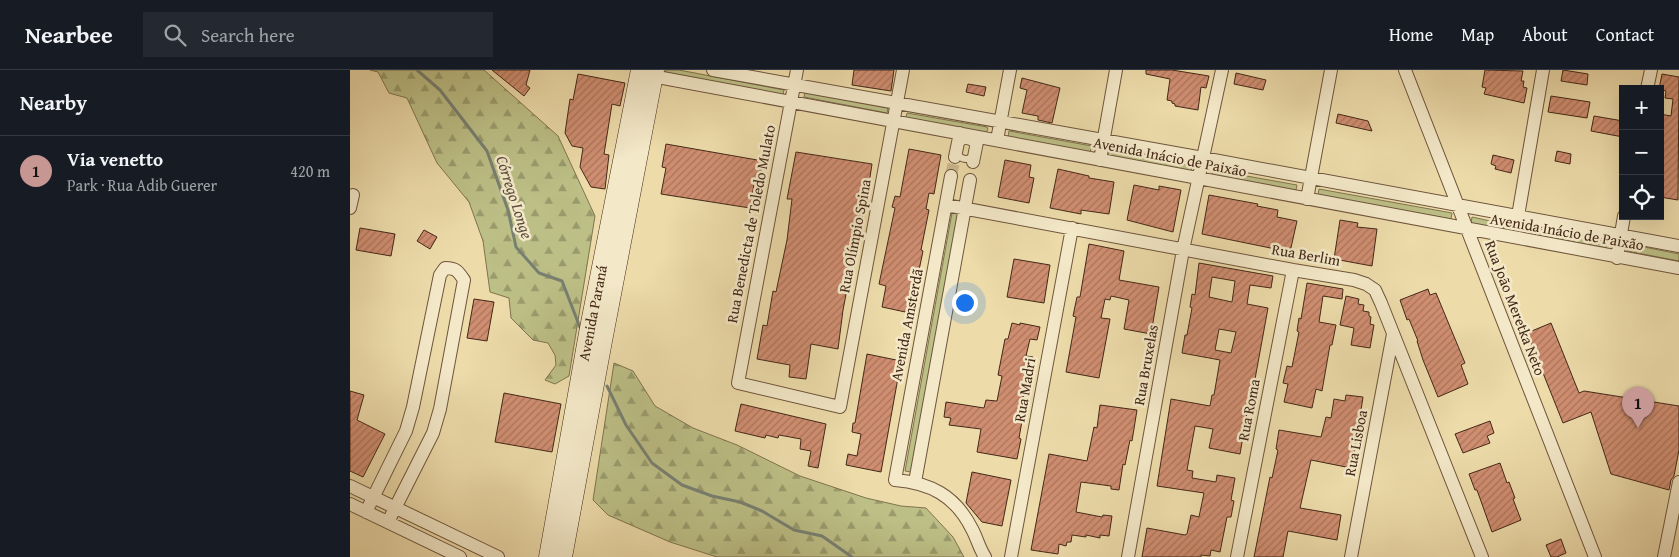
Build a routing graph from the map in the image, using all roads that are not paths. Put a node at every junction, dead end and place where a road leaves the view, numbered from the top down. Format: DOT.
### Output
graph roads {
  1 [pos="713,70"];
  2 [pos="796,70"];
  3 [pos="903,70"];
  4 [pos="1010,70"];
  5 [pos="1116,70"];
  6 [pos="1222,70"];
  7 [pos="1331,70"];
  8 [pos="1405,70"];
  9 [pos="1543,70"];
  10 [pos="1651,70"];
  11 [pos="645,72"];
  12 [pos="794,84"];
  13 [pos="1648,85"];
  14 [pos="790,101"];
  15 [pos="897,103"];
  16 [pos="893,121"];
  17 [pos="1000,121"];
  18 [pos="960,133"];
  19 [pos="978,137"];
  20 [pos="997,140"];
  21 [pos="1103,141"];
  22 [pos="956,153"];
  23 [pos="974,157"];
  24 [pos="1203,158"];
  25 [pos="1100,160"];
  26 [pos="951,176"];
  27 [pos="1198,179"];
  28 [pos="1311,179"];
  29 [pos="970,180"];
  30 [pos="1307,199"];
  31 [pos="946,205"];
  32 [pos="1458,207"];
  33 [pos="965,208"];
  34 [pos="1518,216"];
  35 [pos="1623,220"];
  36 [pos="1072,228"];
  37 [pos="1468,230"];
  38 [pos="1621,236"];
  39 [pos="1679,246"];
  40 [pos="1184,250"];
  41 [pos="1617,258"];
  42 [pos="1679,268"];
  43 [pos="1293,270"];
  44 [pos="1393,334"];
  45 [pos="840,407"];
  46 [pos="915,482"];
  47 [pos="1679,482"];
  48 [pos="350,486"];
  49 [pos="374,498"];
  50 [pos="350,504"];
  51 [pos="395,508"];
  52 [pos="366,512"];
  53 [pos="388,522"];
  54 [pos="460,557"];
  55 [pos="498,557"];
  56 [pos="548,557"];
  57 [pos="564,557"];
  58 [pos="985,557"];
  59 [pos="1011,557"];
  60 [pos="1128,557"];
  61 [pos="1237,557"];
  62 [pos="1351,557"];
  63 [pos="1482,557"];
  64 [pos="1595,557"];
  65 [pos="1664,557"];
  1 -- 12 [label="street, Avenida Inácio de Paixão"];
  2 -- 12 [label="street, Rua Benedicta de Toledo Mulato"];
  3 -- 15 [label="street, Rua Olímpio Spina"];
  4 -- 17 [label="street"];
  5 -- 21 [label="street"];
  6 -- 24 [label="street, Rua Bruxelas"];
  7 -- 28 [label="street"];
  8 -- 32 [label="street, Rua João Meretka Neto"];
  9 -- 34 [label="street"];
  10 -- 13 [label="street"];
  11 -- 14 [label="street, Avenida Inácio de Paixão"];
  11 -- 56 [label="main road, Avenida Paraná"];
  11 -- 57 [label="main road, Avenida Paraná"];
  12 -- 14 [label="street, Rua Benedicta de Toledo Mulato"];
  12 -- 15 [label="street, Avenida Inácio de Paixão"];
  14 -- 16 [label="street, Avenida Inácio de Paixão"];
  14 -- 45 [label="street, Rua Benedicta de Toledo Mulato"];
  15 -- 16 [label="street, Rua Olímpio Spina"];
  15 -- 17 [label="street, Avenida Inácio de Paixão"];
  16 -- 18 [label="street, Avenida Inácio de Paixão"];
  16 -- 45 [label="street, Rua Olímpio Spina"];
  17 -- 20 [label="street"];
  17 -- 21 [label="street, Avenida Inácio de Paixão"];
  18 -- 19 [label="street, Avenida Inácio de Paixão"];
  18 -- 22 [label="street"];
  19 -- 20 [label="street, Avenida Inácio de Paixão"];
  19 -- 23 [label="street"];
  20 -- 25 [label="street, Avenida Inácio de Paixão"];
  21 -- 24 [label="street, Avenida Inácio de Paixão"];
  21 -- 25 [label="street"];
  22 -- 23 [label="lane"];
  22 -- 23 [label="lane"];
  24 -- 27 [label="street, Rua Bruxelas"];
  24 -- 28 [label="street, Avenida Inácio de Paixão"];
  25 -- 27 [label="street, Avenida Inácio de Paixão"];
  26 -- 31 [label="street, Avenida Amsterdã"];
  27 -- 30 [label="street, Avenida Inácio de Paixão"];
  27 -- 40 [label="street, Rua Bruxelas"];
  28 -- 30 [label="street"];
  28 -- 32 [label="street, Avenida Inácio de Paixão"];
  29 -- 33 [label="street"];
  30 -- 37 [label="street, Avenida Inácio de Paixão"];
  31 -- 33 [label="street, Rua Berlim"];
  31 -- 46 [label="street, Avenida Amsterdã"];
  32 -- 34 [label="street, Avenida Inácio de Paixão"];
  32 -- 37 [label="street, Rua João Meretka Neto"];
  33 -- 36 [label="street, Rua Berlim"];
  33 -- 46 [label="street"];
  34 -- 38 [label="street, Avenida Inácio de Paixão"];
  35 -- 38 [label="street"];
  36 -- 40 [label="street, Rua Berlim"];
  36 -- 59 [label="street, Rua Madri"];
  37 -- 41 [label="street, Avenida Inácio de Paixão"];
  37 -- 64 [label="street, Rua João Meretka Neto"];
  38 -- 39 [label="street, Avenida Inácio de Paixão"];
  38 -- 41 [label="street"];
  40 -- 43 [label="street, Rua Berlim"];
  40 -- 60 [label="street, Rua Bruxelas"];
  41 -- 42 [label="street, Avenida Inácio de Paixão"];
  43 -- 44 [label="street, Rua Berlim"];
  43 -- 61 [label="street, Rua Roma"];
  44 -- 62 [label="street, Rua Lisboa"];
  44 -- 63 [label="street, Rua Berlim"];
  46 -- 58 [label="street"];
  47 -- 65 [label="street"];
  48 -- 49 [label="street"];
  49 -- 51 [label="street"];
  49 -- 51 [label="street"];
  49 -- 52 [label="street"];
  50 -- 52 [label="street"];
  51 -- 53 [label="street"];
  51 -- 55 [label="street"];
  52 -- 53 [label="street"];
  53 -- 54 [label="street"];
}
